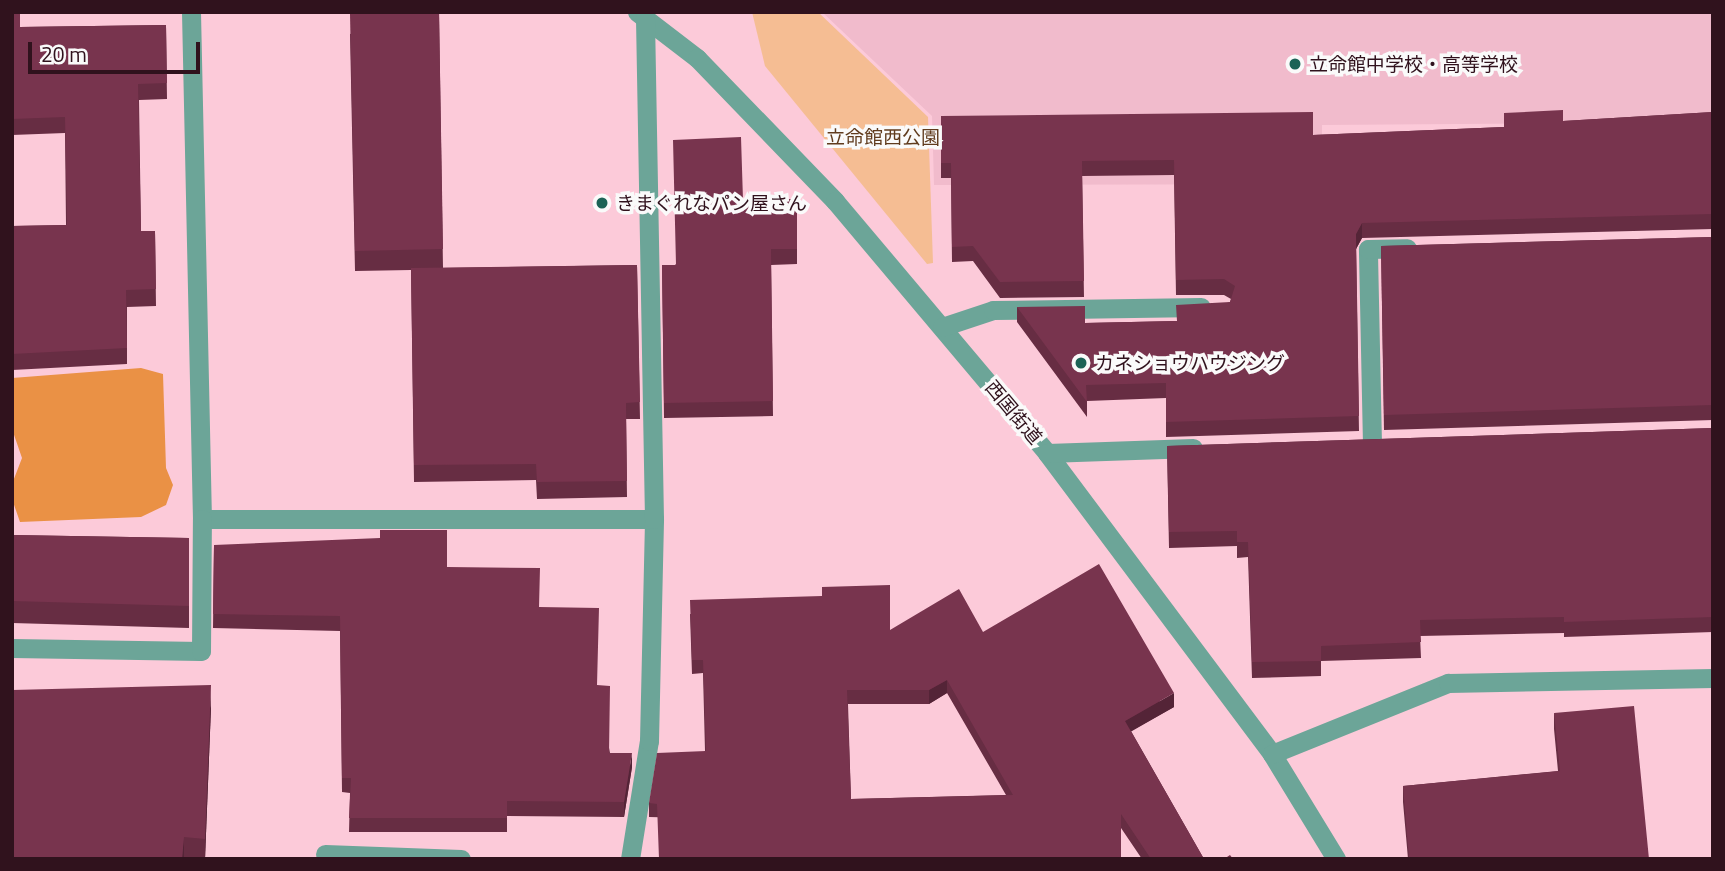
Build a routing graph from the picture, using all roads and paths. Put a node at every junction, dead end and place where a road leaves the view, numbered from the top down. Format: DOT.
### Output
graph roads {
  1 [pos="191,12"];
  2 [pos="641,14"];
  3 [pos="1423,248"];
  4 [pos="1224,307"];
  5 [pos="942,327"];
  6 [pos="1399,443"];
  7 [pos="1345,444"];
  8 [pos="1372,444"];
  9 [pos="1209,448"];
  10 [pos="1047,453"];
  11 [pos="202,519"];
  12 [pos="654,519"];
  13 [pos="12,648"];
  14 [pos="1713,678"];
  15 [pos="1272,754"];
  16 [pos="325,854"];
  17 [pos="461,859"];
  18 [pos="630,859"];
  19 [pos="1336,859"];
  1 -- 11 [label="street"];
  2 -- 5 [label="street, 西国街道"];
  2 -- 12 [label="street"];
  3 -- 8 [label="street"];
  4 -- 5 [label="street"];
  5 -- 10 [label="street, 西国街道"];
  6 -- 8 [label="street"];
  7 -- 8 [label="street"];
  9 -- 10 [label="street"];
  10 -- 15 [label="street, 西国街道"];
  11 -- 12 [label="street"];
  11 -- 13 [label="street"];
  12 -- 18 [label="street"];
  14 -- 15 [label="street"];
  15 -- 19 [label="street, 西国街道"];
  16 -- 17 [label="street"];
}
